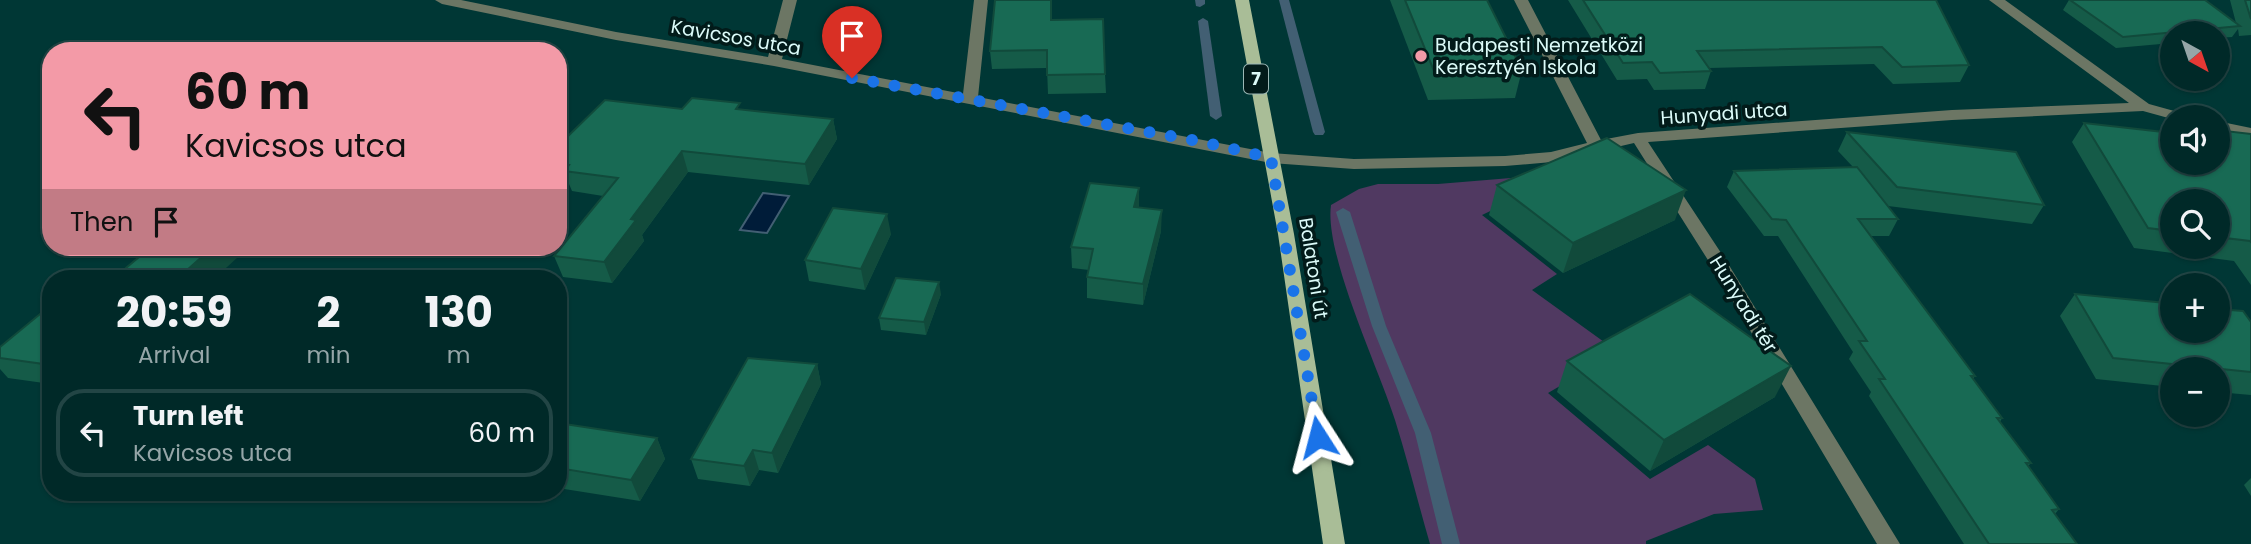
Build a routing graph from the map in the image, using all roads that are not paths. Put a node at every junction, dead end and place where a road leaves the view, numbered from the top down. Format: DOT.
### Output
graph roads {
  1 [pos="442,0"];
  2 [pos="790,0"];
  3 [pos="981,0"];
  4 [pos="1242,0"];
  5 [pos="1521,0"];
  6 [pos="1996,0"];
  7 [pos="479,4"];
  8 [pos="775,62"];
  9 [pos="970,101"];
  10 [pos="2144,107"];
  11 [pos="2160,111"];
  12 [pos="2230,128"];
  13 [pos="2251,133"];
  14 [pos="1637,138"];
  15 [pos="1596,145"];
  16 [pos="1271,158"];
  17 [pos="1334,544"];
  18 [pos="1889,544"];
  1 -- 7 [label="street, Kavicsos utca"];
  2 -- 8 [label="street"];
  3 -- 9 [label="street"];
  4 -- 16 [label="main road, Balatoni út / 7"];
  5 -- 15 [label="street"];
  6 -- 10 [label="street"];
  7 -- 8 [label="street, Kavicsos utca"];
  8 -- 9 [label="street, Kavicsos utca"];
  9 -- 16 [label="street, Kavicsos utca"];
  10 -- 11 [label="street, Hunyadi utca"];
  10 -- 14 [label="street, Hunyadi utca"];
  12 -- 13 [label="street"];
  14 -- 15 [label="street, Hunyadi utca"];
  14 -- 18 [label="street, Hunyadi tér"];
  15 -- 16 [label="street, Hunyadi utca"];
  16 -- 17 [label="main road, Balatoni út / 7"];
}
